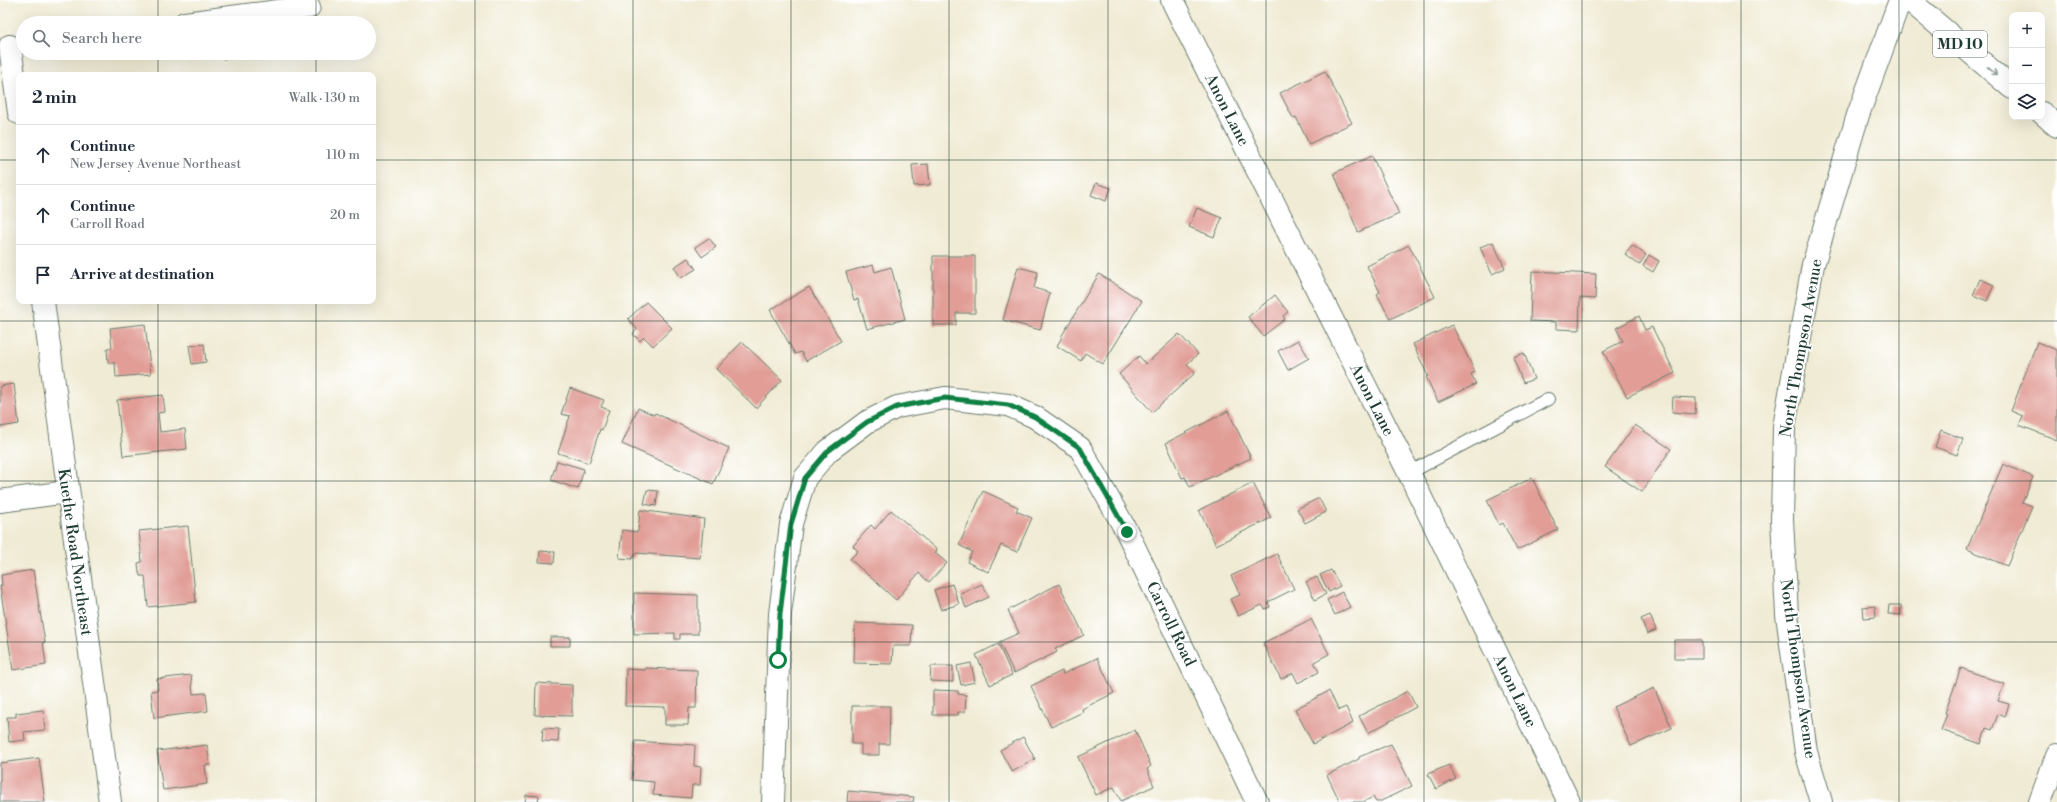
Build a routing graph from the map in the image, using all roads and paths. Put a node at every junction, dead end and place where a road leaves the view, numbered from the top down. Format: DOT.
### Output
graph roads {
  1 [pos="1172,0"];
  2 [pos="1900,0"];
  3 [pos="1908,0"];
  4 [pos="309,7"];
  5 [pos="239,16"];
  6 [pos="11,46"];
  7 [pos="2009,85"];
  8 [pos="16,88"];
  9 [pos="2045,116"];
  10 [pos="2057,126"];
  11 [pos="43,304"];
  12 [pos="1548,399"];
  13 [pos="1409,473"];
  14 [pos="67,492"];
  15 [pos="0,501"];
  16 [pos="2057,755"];
  17 [pos="110,802"];
  18 [pos="773,802"];
  19 [pos="1257,802"];
  20 [pos="1569,802"];
  21 [pos="1821,802"];
  22 [pos="2040,802"];
  1 -- 13 [label="main road, Anon Lane"];
  2 -- 21 [label="main road, North Thompson Avenue"];
  3 -- 7 [label="main road, MD 10, one-way"];
  4 -- 5 [label="main road"];
  6 -- 8 [label="main road"];
  9 -- 10 [label="main road"];
  11 -- 14 [label="main road, Kuethe Road Northeast"];
  12 -- 13 [label="lane"];
  13 -- 20 [label="main road, Anon Lane"];
  14 -- 15 [label="main road"];
  14 -- 17 [label="main road, Kuethe Road Northeast"];
  16 -- 22 [label="main road"];
  18 -- 19 [label="main road, Carroll Road"];
}
